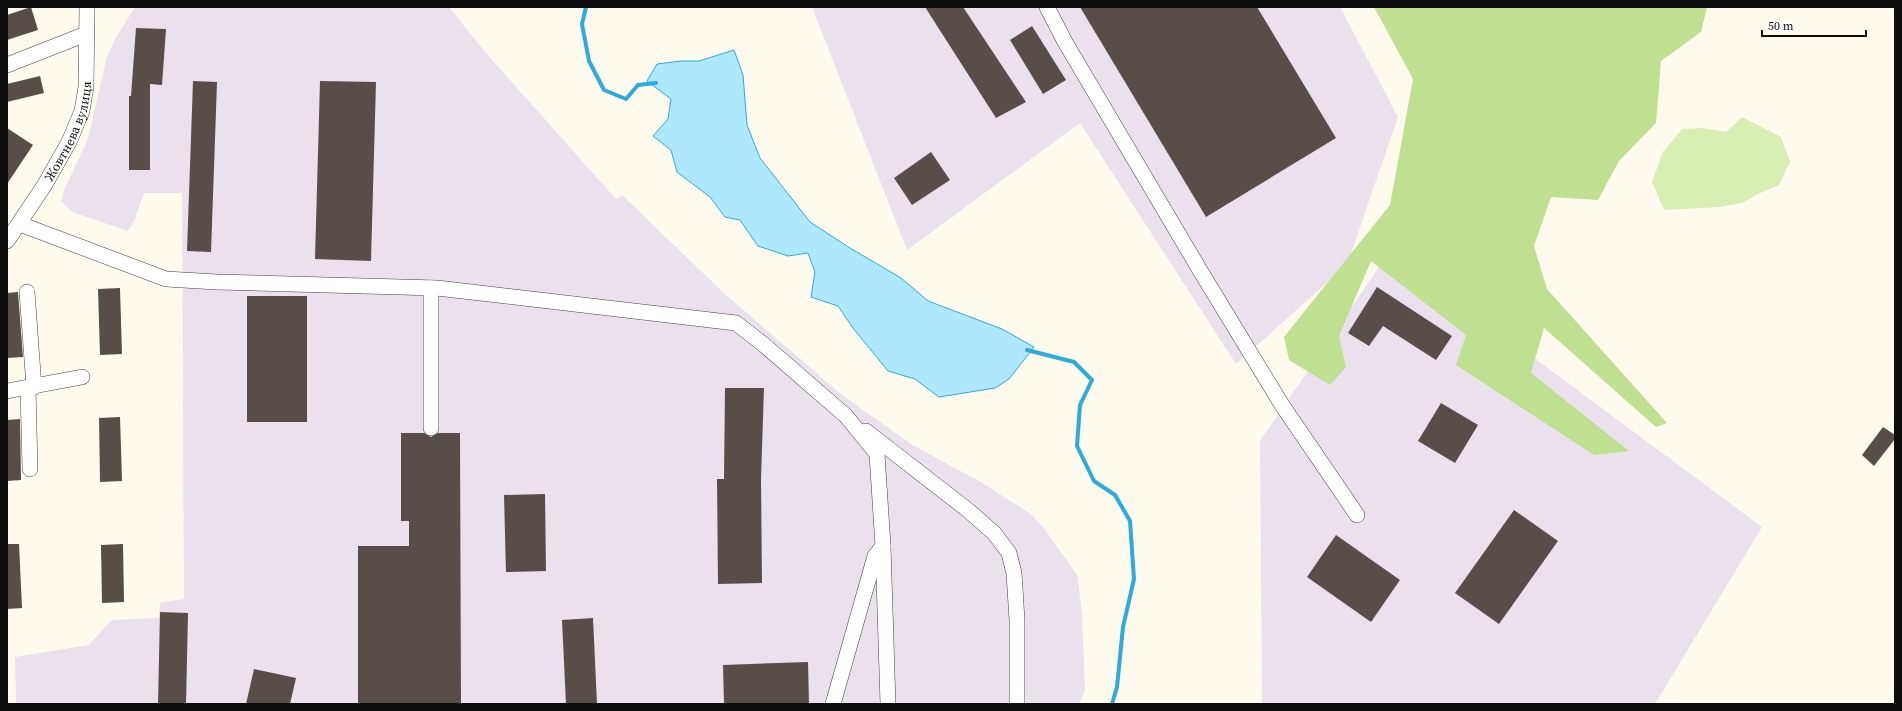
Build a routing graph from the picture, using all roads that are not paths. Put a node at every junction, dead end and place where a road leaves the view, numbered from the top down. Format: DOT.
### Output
graph roads {
  1 [pos="86,7"];
  2 [pos="1047,7"];
  3 [pos="86,34"];
  4 [pos="7,65"];
  5 [pos="20,224"];
  6 [pos="7,241"];
  7 [pos="431,288"];
  8 [pos="27,292"];
  9 [pos="82,377"];
  10 [pos="31,387"];
  11 [pos="7,391"];
  12 [pos="846,416"];
  13 [pos="431,428"];
  14 [pos="30,469"];
  15 [pos="1357,515"];
  16 [pos="883,546"];
  17 [pos="833,704"];
  18 [pos="888,704"];
  19 [pos="1017,704"];
  1 -- 3 [label="street, Жовтнева вулиця"];
  2 -- 15 [label="street"];
  3 -- 4 [label="street"];
  3 -- 5 [label="street, Жовтнева вулиця"];
  5 -- 6 [label="street, Жовтнева вулиця"];
  5 -- 7 [label="street"];
  7 -- 12 [label="street"];
  7 -- 13 [label="street"];
  8 -- 10 [label="street"];
  9 -- 10 [label="street"];
  10 -- 11 [label="street"];
  10 -- 14 [label="street"];
  12 -- 16 [label="street"];
  12 -- 19 [label="street"];
  16 -- 17 [label="street"];
  16 -- 18 [label="street"];
}
